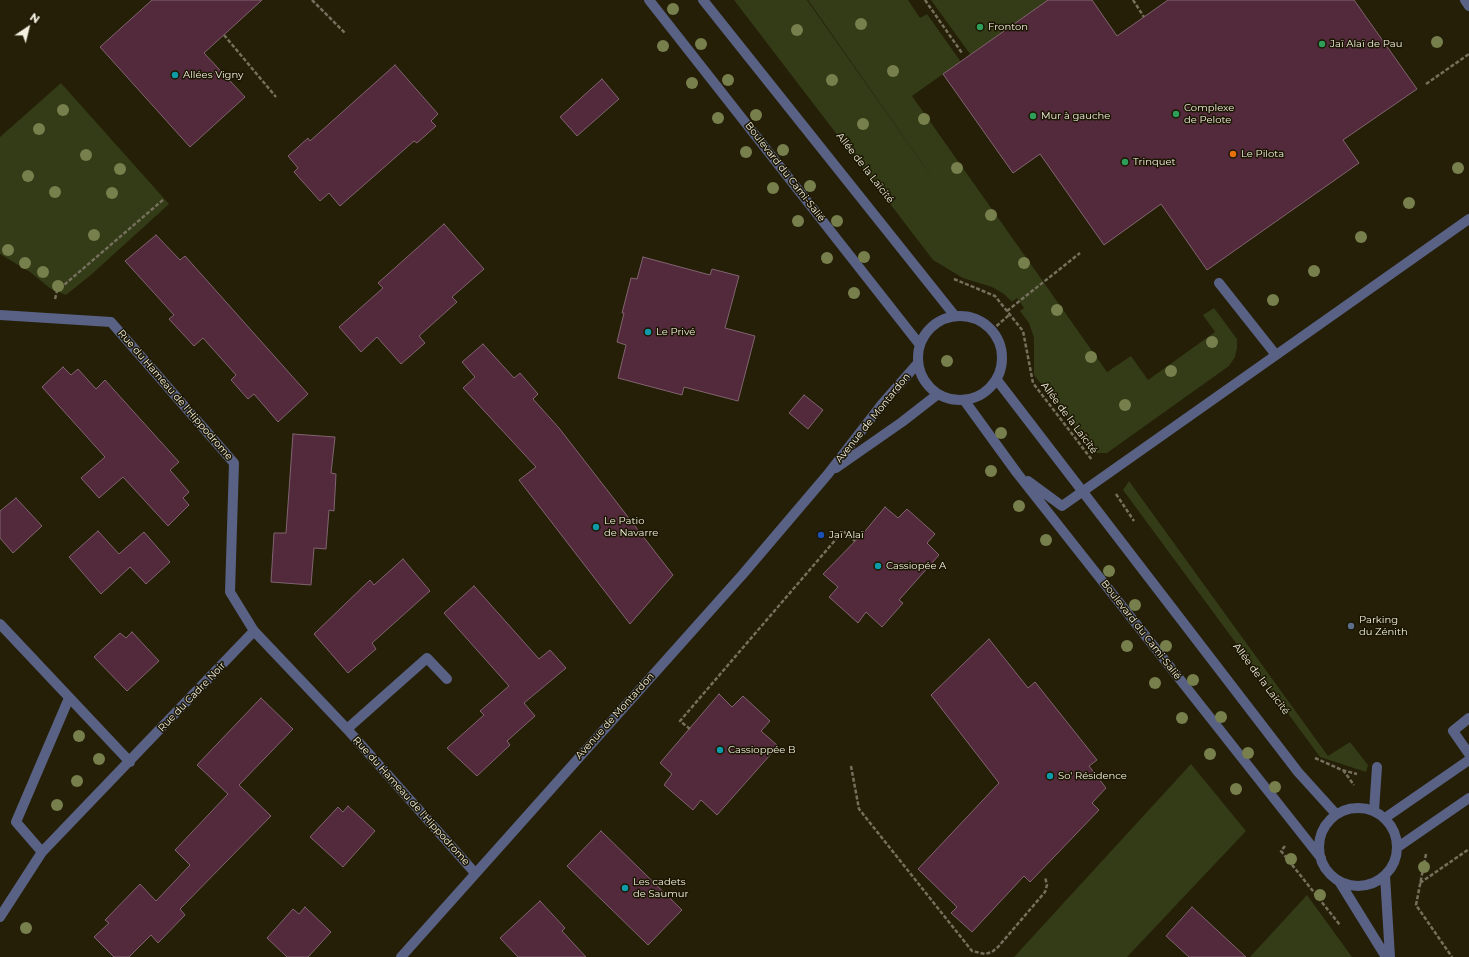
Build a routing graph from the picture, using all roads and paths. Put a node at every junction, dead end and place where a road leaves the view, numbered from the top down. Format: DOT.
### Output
graph roads {
  1 [pos="312,0"];
  2 [pos="649,0"];
  3 [pos="703,0"];
  4 [pos="925,0"];
  5 [pos="1133,0"];
  6 [pos="1465,0"];
  7 [pos="1469,6"];
  8 [pos="1144,17"];
  9 [pos="345,33"];
  10 [pos="224,35"];
  11 [pos="962,52"];
  12 [pos="1469,54"];
  13 [pos="1426,84"];
  14 [pos="276,97"];
  15 [pos="164,199"];
  16 [pos="1469,219"];
  17 [pos="1080,253"];
  18 [pos="948,277"];
  19 [pos="1219,283"];
  20 [pos="1007,311"];
  21 [pos="0,315"];
  22 [pos="1009,315"];
  23 [pos="955,316"];
  24 [pos="51,318"];
  25 [pos="992,330"];
  26 [pos="920,345"];
  27 [pos="1276,355"];
  28 [pos="918,363"];
  29 [pos="997,380"];
  30 [pos="938,394"];
  31 [pos="964,400"];
  32 [pos="1017,473"];
  33 [pos="828,474"];
  34 [pos="1104,476"];
  35 [pos="1082,491"];
  36 [pos="1134,522"];
  37 [pos="855,541"];
  38 [pos="0,624"];
  39 [pos="254,631"];
  40 [pos="447,679"];
  41 [pos="69,698"];
  42 [pos="1469,718"];
  43 [pos="347,729"];
  44 [pos="690,729"];
  45 [pos="1469,754"];
  46 [pos="1314,758"];
  47 [pos="1469,760"];
  48 [pos="130,762"];
  49 [pos="851,766"];
  50 [pos="1377,767"];
  51 [pos="1377,779"];
  52 [pos="1469,798"];
  53 [pos="1374,811"];
  54 [pos="1336,814"];
  55 [pos="1385,818"];
  56 [pos="1432,823"];
  57 [pos="1297,829"];
  58 [pos="1398,847"];
  59 [pos="1469,849"];
  60 [pos="42,852"];
  61 [pos="1321,858"];
  62 [pos="475,872"];
  63 [pos="1385,876"];
  64 [pos="1045,877"];
  65 [pos="1339,881"];
  66 [pos="1420,883"];
  67 [pos="0,917"];
  68 [pos="1341,926"];
  69 [pos="401,957"];
  70 [pos="1386,957"];
  71 [pos="1390,957"];
  72 [pos="1452,957"];
  1 -- 9 [label="path"];
  2 -- 26 [label="street, Boulevard du Cami-Salié"];
  3 -- 23 [label="street"];
  4 -- 11 [label="path"];
  5 -- 8 [label="path"];
  6 -- 7 [label="street"];
  10 -- 14 [label="path"];
  12 -- 13 [label="path"];
  15 -- 24 [label="path"];
  16 -- 27 [label="street"];
  17 -- 20 [label="path"];
  18 -- 20 [label="path, Allée de la Laïcité"];
  19 -- 27 [label="street"];
  20 -- 22 [label="path, Allée de la Laïcité"];
  21 -- 24 [label="street, Rue du Hameau de l'Hippodrome"];
  22 -- 25 [label="path"];
  22 -- 34 [label="path, Allée de la Laïcité"];
  23 -- 25 [label="street"];
  23 -- 26 [label="street"];
  24 -- 39 [label="street, Rue du Hameau de l'Hippodrome"];
  25 -- 29 [label="street"];
  26 -- 28 [label="street"];
  27 -- 34 [label="street"];
  28 -- 30 [label="street"];
  28 -- 33 [label="street, Avenue de Montardon"];
  29 -- 31 [label="street"];
  29 -- 35 [label="street"];
  30 -- 31 [label="street"];
  30 -- 33 [label="street, Avenue de Montardon"];
  31 -- 32 [label="street, Boulevard du Cami-Salié"];
  32 -- 35 [label="street"];
  32 -- 57 [label="street, Boulevard du Cami-Salié"];
  33 -- 62 [label="street, Avenue de Montardon"];
  34 -- 35 [label="street"];
  34 -- 36 [label="path, Allée de la Laïcité"];
  35 -- 54 [label="street"];
  37 -- 44 [label="path"];
  38 -- 41 [label="street"];
  39 -- 43 [label="street, Rue du Hameau de l'Hippodrome"];
  39 -- 48 [label="street, Rue du Cadre Noir"];
  40 -- 43 [label="street, Rue du Hameau de l'Hippodrome"];
  41 -- 48 [label="street"];
  41 -- 60 [label="street"];
  42 -- 45 [label="street"];
  43 -- 62 [label="street, Rue du Hameau de l'Hippodrome"];
  46 -- 51 [label="path"];
  47 -- 55 [label="street"];
  48 -- 60 [label="street, Rue du Cadre Noir"];
  49 -- 64 [label="path"];
  50 -- 51 [label="street"];
  51 -- 53 [label="street"];
  52 -- 56 [label="street"];
  53 -- 54 [label="street"];
  53 -- 55 [label="street"];
  54 -- 61 [label="street"];
  55 -- 58 [label="street"];
  56 -- 58 [label="street"];
  56 -- 66 [label="path"];
  57 -- 61 [label="street, Boulevard du Cami-Salié"];
  57 -- 68 [label="path"];
  58 -- 63 [label="street"];
  59 -- 66 [label="path"];
  60 -- 67 [label="street, Rue du Cadre Noir"];
  61 -- 65 [label="street"];
  62 -- 69 [label="street, Avenue de Montardon"];
  63 -- 65 [label="street"];
  63 -- 71 [label="street"];
  65 -- 70 [label="street"];
  66 -- 72 [label="path"];
}
